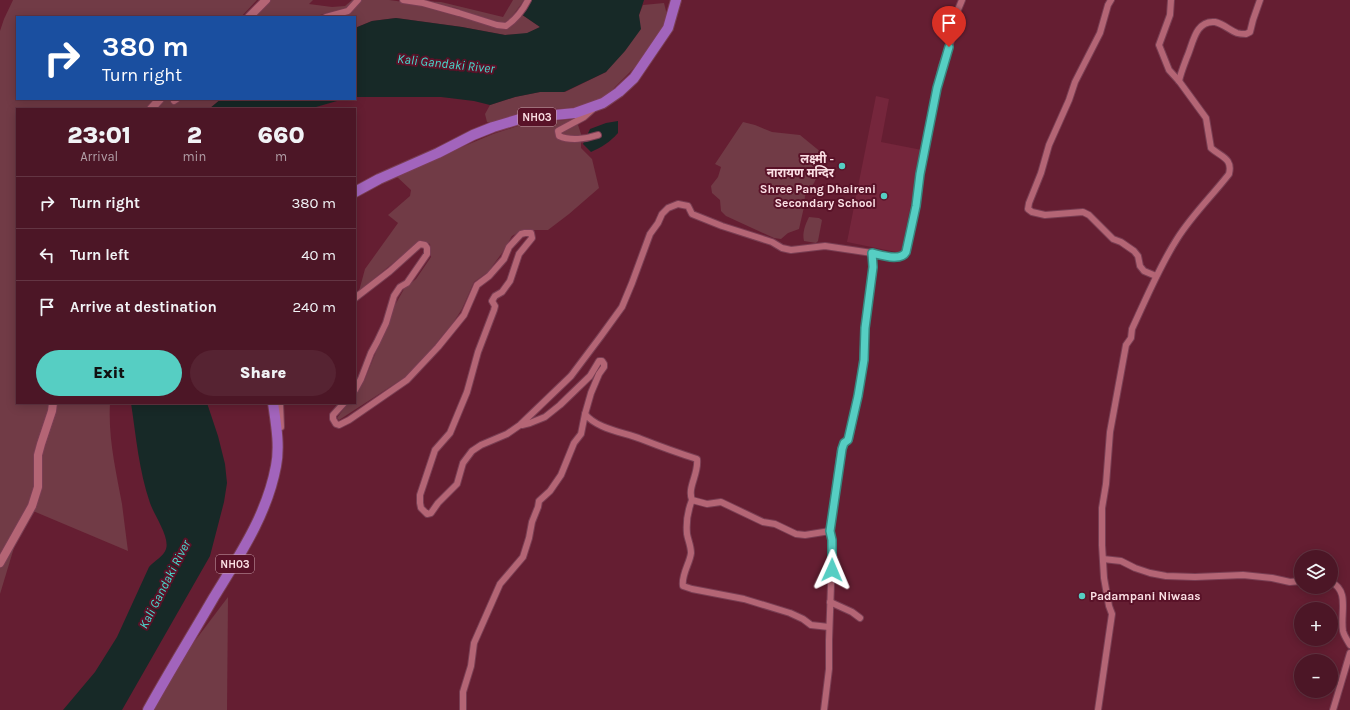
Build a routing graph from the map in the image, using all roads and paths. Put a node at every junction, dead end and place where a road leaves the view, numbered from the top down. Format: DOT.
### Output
graph roads {
  1 [pos="266,0"];
  2 [pos="358,0"];
  3 [pos="403,0"];
  4 [pos="528,0"];
  5 [pos="676,0"];
  6 [pos="962,0"];
  7 [pos="1111,0"];
  8 [pos="1165,0"];
  9 [pos="1260,0"];
  10 [pos="1171,1"];
  11 [pos="250,16"];
  12 [pos="330,16"];
  13 [pos="1180,81"];
  14 [pos="159,100"];
  15 [pos="603,103"];
  16 [pos="152,108"];
  17 [pos="598,135"];
  18 [pos="356,191"];
  19 [pos="872,253"];
  20 [pos="1156,276"];
  21 [pos="356,297"];
  22 [pos="356,388"];
  23 [pos="53,404"];
  24 [pos="273,404"];
  25 [pos="280,404"];
  26 [pos="343,404"];
  27 [pos="585,414"];
  28 [pos="520,425"];
  29 [pos="276,427"];
  30 [pos="692,500"];
  31 [pos="830,531"];
  32 [pos="1103,559"];
  33 [pos="0,563"];
  34 [pos="1294,582"];
  35 [pos="1338,585"];
  36 [pos="830,602"];
  37 [pos="860,618"];
  38 [pos="829,627"];
  39 [pos="1350,645"];
  40 [pos="1350,653"];
  41 [pos="148,710"];
  42 [pos="463,710"];
  43 [pos="824,710"];
  44 [pos="1098,710"];
  45 [pos="1333,710"];
  1 -- 11 [label="street"];
  2 -- 12 [label="street"];
  3 -- 4 [label="street"];
  5 -- 15 [label="highway, NH03"];
  6 -- 19 [label="street"];
  7 -- 20 [label="street"];
  8 -- 10 [label="street"];
  9 -- 13 [label="street"];
  10 -- 13 [label="street"];
  13 -- 20 [label="street"];
  14 -- 16 [label="street"];
  15 -- 17 [label="street"];
  15 -- 18 [label="highway, NH03"];
  19 -- 28 [label="street"];
  19 -- 31 [label="street"];
  20 -- 32 [label="street"];
  21 -- 22 [label="street"];
  23 -- 33 [label="street"];
  24 -- 29 [label="highway, NH03"];
  25 -- 29 [label="street"];
  26 -- 28 [label="street"];
  27 -- 28 [label="street"];
  27 -- 30 [label="street"];
  27 -- 42 [label="street"];
  29 -- 41 [label="highway, NH03"];
  30 -- 31 [label="street"];
  30 -- 38 [label="street"];
  31 -- 36 [label="street"];
  32 -- 34 [label="street"];
  32 -- 44 [label="street"];
  35 -- 39 [label="street"];
  36 -- 37 [label="street"];
  36 -- 38 [label="street"];
  38 -- 43 [label="street"];
  40 -- 45 [label="street"];
}
